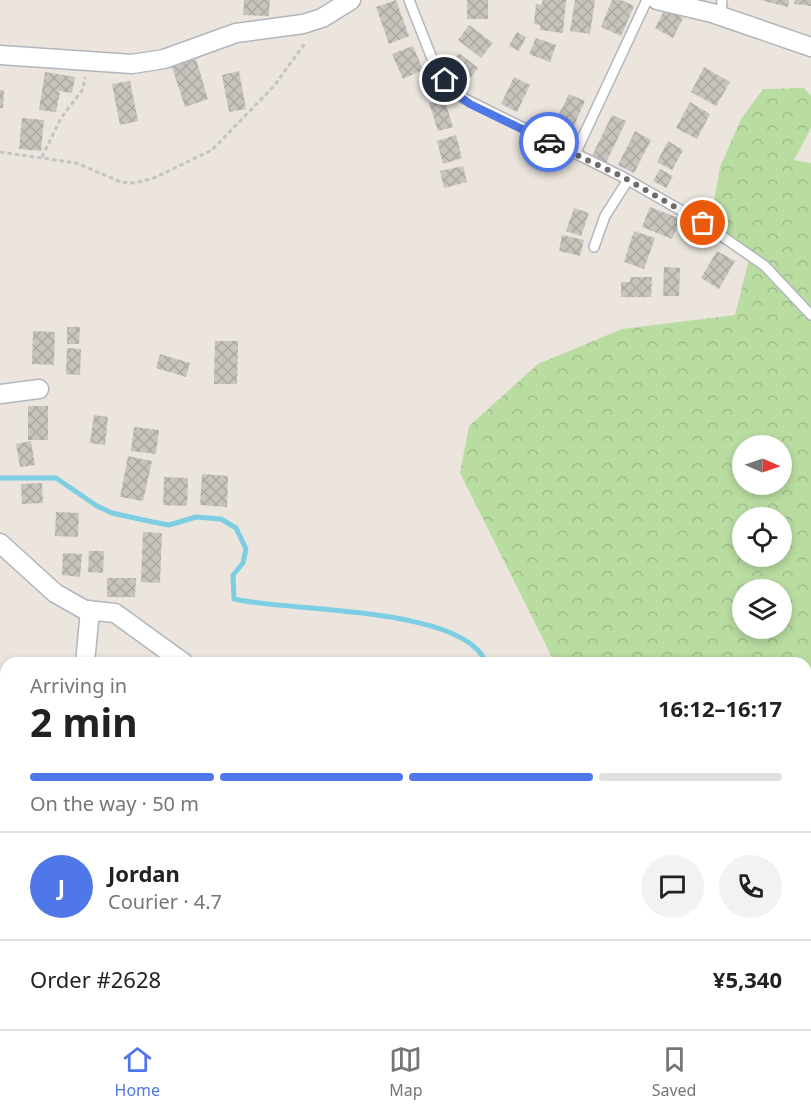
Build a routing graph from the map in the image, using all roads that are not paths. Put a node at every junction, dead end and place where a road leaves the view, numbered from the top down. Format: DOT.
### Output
graph roads {
  1 [pos="351,0"];
  2 [pos="409,0"];
  3 [pos="647,0"];
  4 [pos="657,0"];
  5 [pos="721,8"];
  6 [pos="811,47"];
  7 [pos="0,55"];
  8 [pos="574,154"];
  9 [pos="628,180"];
  10 [pos="594,247"];
  11 [pos="811,315"];
  12 [pos="39,389"];
  13 [pos="0,394"];
  14 [pos="0,543"];
  15 [pos="90,610"];
  16 [pos="86,657"];
  17 [pos="176,657"];
  1 -- 7 [label="street"];
  2 -- 8 [label="lane"];
  3 -- 8 [label="lane"];
  4 -- 5 [label="street"];
  5 -- 6 [label="street"];
  8 -- 9 [label="lane"];
  9 -- 10 [label="lane"];
  9 -- 11 [label="lane"];
  12 -- 13 [label="street"];
  14 -- 15 [label="street"];
  15 -- 16 [label="street"];
  15 -- 17 [label="street"];
}
